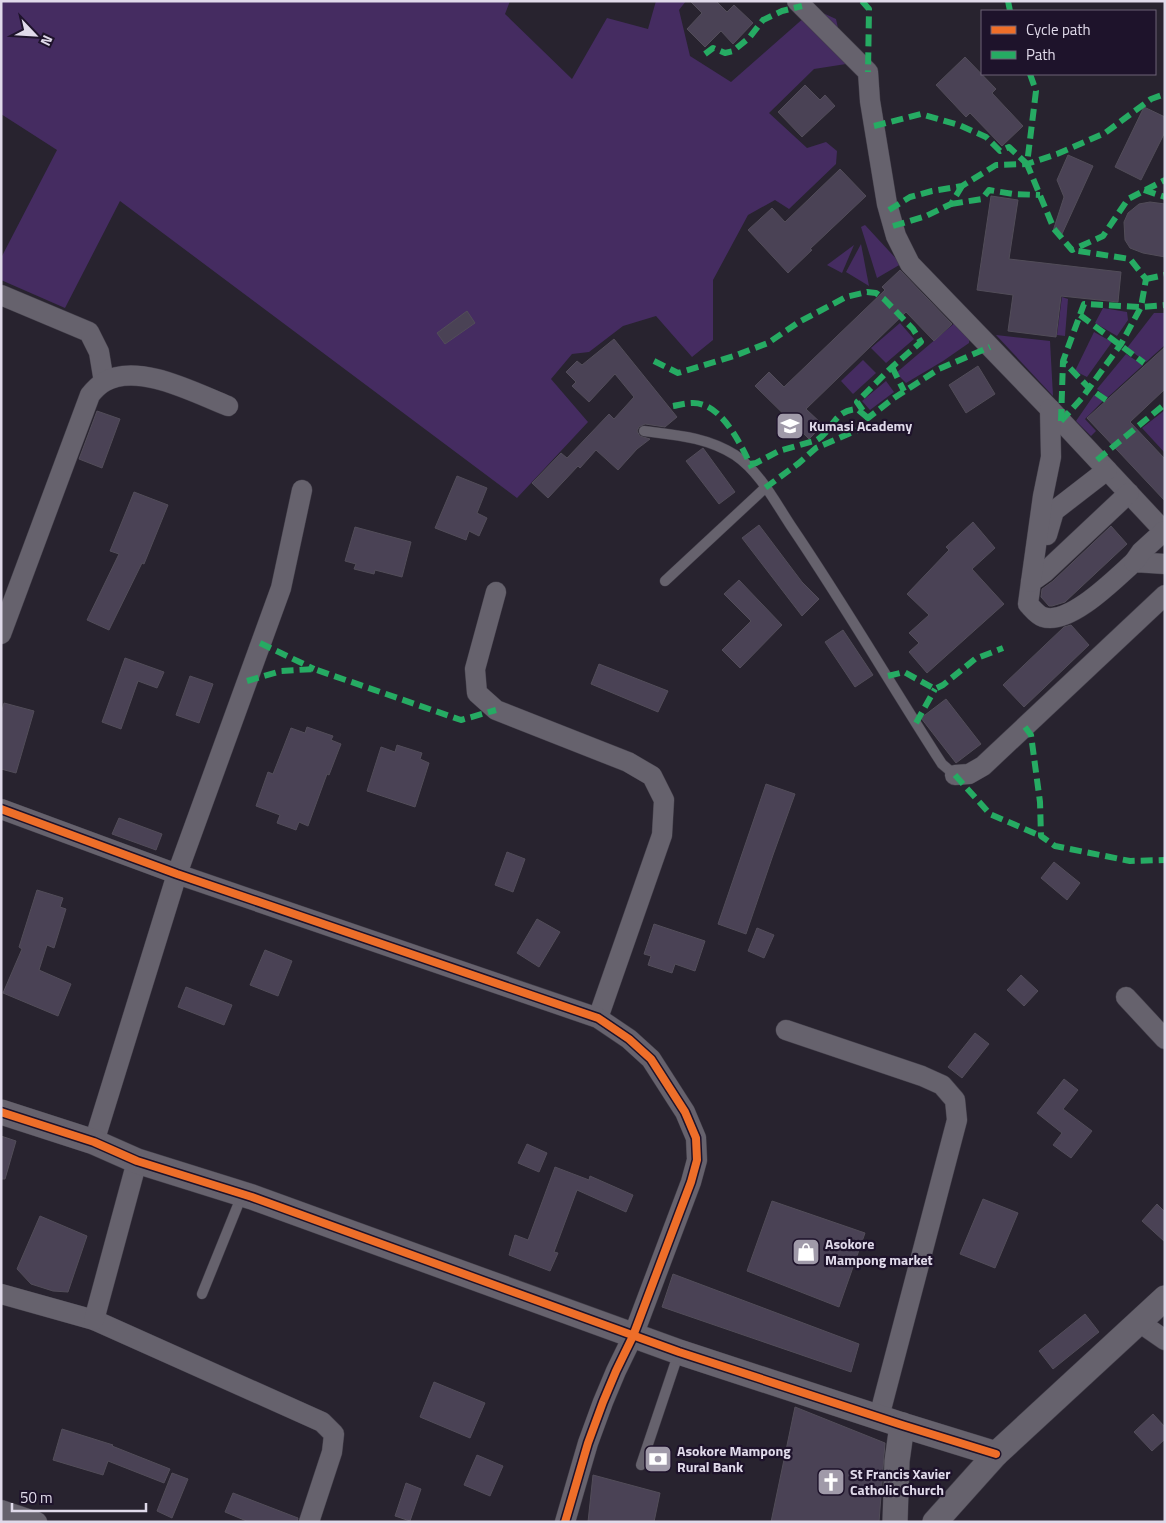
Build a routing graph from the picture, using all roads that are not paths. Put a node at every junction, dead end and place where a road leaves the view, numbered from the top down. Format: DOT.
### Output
graph roads {
  1 [pos="797,1"];
  2 [pos="1,295"];
  3 [pos="104,382"];
  4 [pos="228,406"];
  5 [pos="1050,409"];
  6 [pos="644,431"];
  7 [pos="1107,470"];
  8 [pos="765,488"];
  9 [pos="302,490"];
  10 [pos="1129,494"];
  11 [pos="1164,532"];
  12 [pos="1134,562"];
  13 [pos="1165,564"];
  14 [pos="665,581"];
  15 [pos="1031,582"];
  16 [pos="496,592"];
  17 [pos="1165,595"];
  18 [pos="1,634"];
  19 [pos="955,775"];
  20 [pos="1,810"];
  21 [pos="178,874"];
  22 [pos="1126,997"];
  23 [pos="598,1018"];
  24 [pos="786,1030"];
  25 [pos="1165,1039"];
  26 [pos="1,1112"];
  27 [pos="94,1142"];
  28 [pos="138,1161"];
  29 [pos="242,1194"];
  30 [pos="1,1294"];
  31 [pos="202,1294"];
  32 [pos="1165,1298"];
  33 [pos="94,1320"];
  34 [pos="1138,1322"];
  35 [pos="633,1336"];
  36 [pos="1165,1340"];
  37 [pos="679,1352"];
  38 [pos="891,1421"];
  39 [pos="996,1454"];
  40 [pos="641,1465"];
  41 [pos="1,1510"];
  42 [pos="37,1522"];
  43 [pos="309,1522"];
  44 [pos="565,1522"];
  45 [pos="895,1522"];
  46 [pos="935,1522"];
  1 -- 5 [label="street"];
  2 -- 3 [label="street"];
  3 -- 4 [label="street"];
  3 -- 18 [label="street"];
  5 -- 7 [label="street"];
  5 -- 15 [label="street"];
  6 -- 8 [label="lane"];
  7 -- 10 [label="street"];
  7 -- 15 [label="street"];
  8 -- 14 [label="lane"];
  8 -- 19 [label="lane"];
  9 -- 21 [label="street"];
  10 -- 11 [label="street"];
  10 -- 15 [label="street"];
  11 -- 12 [label="street"];
  12 -- 13 [label="street"];
  12 -- 15 [label="street"];
  16 -- 23 [label="street"];
  17 -- 19 [label="street"];
  20 -- 21 [label="street"];
  21 -- 23 [label="street"];
  21 -- 27 [label="street"];
  22 -- 25 [label="street"];
  23 -- 35 [label="street"];
  24 -- 38 [label="street"];
  26 -- 27 [label="street"];
  27 -- 28 [label="street"];
  28 -- 29 [label="street"];
  28 -- 33 [label="street"];
  29 -- 31 [label="lane"];
  29 -- 35 [label="street"];
  30 -- 33 [label="street"];
  32 -- 34 [label="street"];
  33 -- 43 [label="street"];
  34 -- 36 [label="street"];
  34 -- 39 [label="street"];
  35 -- 37 [label="street"];
  35 -- 44 [label="street"];
  37 -- 38 [label="street"];
  37 -- 40 [label="lane"];
  38 -- 39 [label="street"];
  38 -- 45 [label="street"];
  39 -- 46 [label="street"];
  41 -- 42 [label="street"];
}
